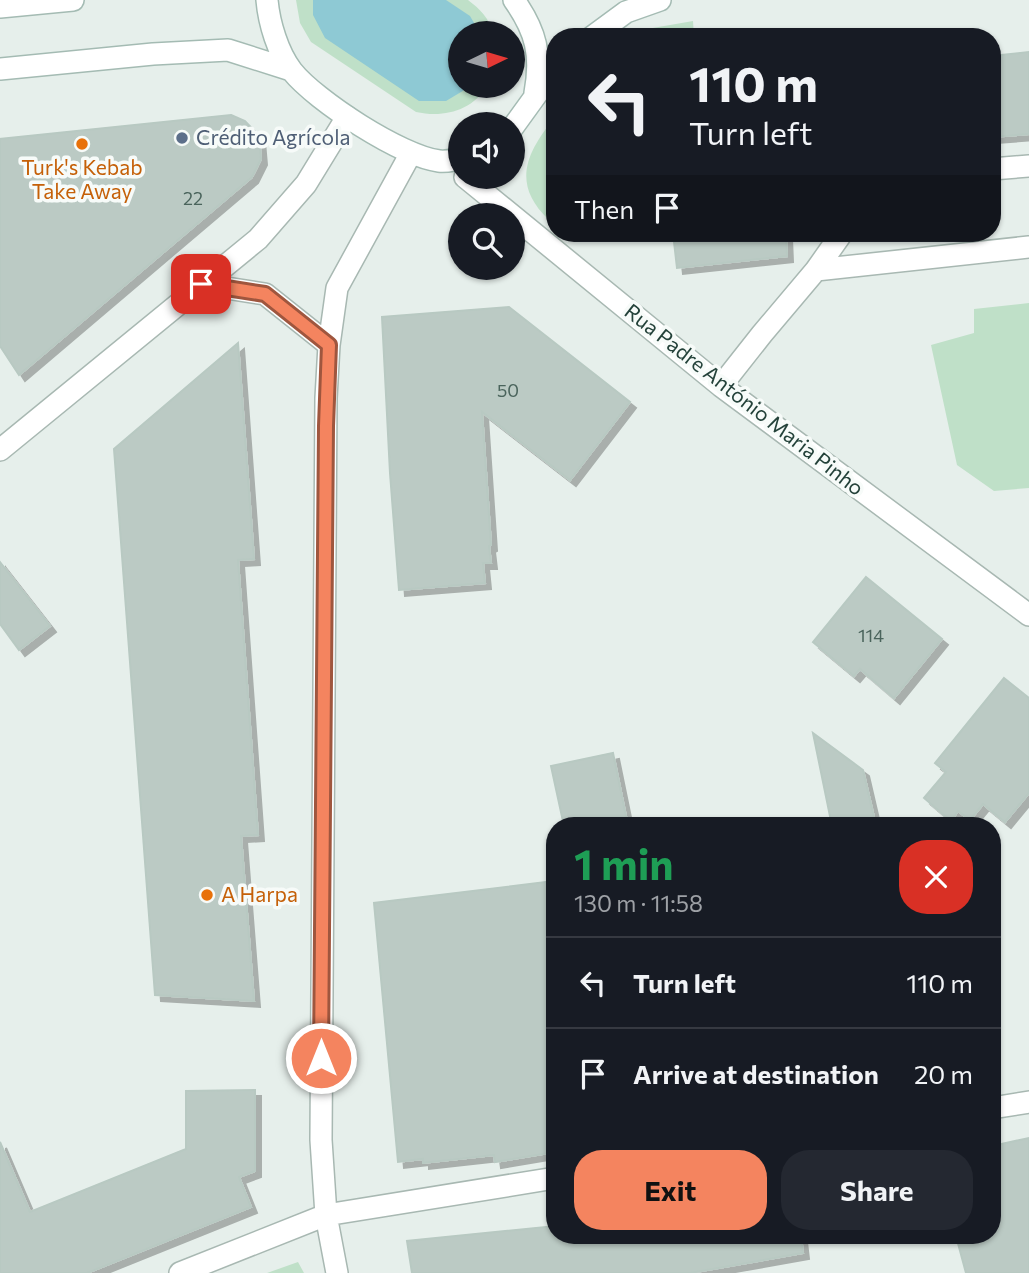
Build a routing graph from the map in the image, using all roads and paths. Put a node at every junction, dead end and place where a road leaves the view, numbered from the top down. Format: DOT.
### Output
graph roads {
  1 [pos="73,0"];
  2 [pos="267,0"];
  3 [pos="514,0"];
  4 [pos="660,0"];
  5 [pos="0,7"];
  6 [pos="604,28"];
  7 [pos="0,69"];
  8 [pos="291,70"];
  9 [pos="546,80"];
  10 [pos="535,93"];
  11 [pos="524,112"];
  12 [pos="347,117"];
  13 [pos="411,153"];
  14 [pos="448,162"];
  15 [pos="1029,166"];
  16 [pos="1001,168"];
  17 [pos="480,189"];
  18 [pos="836,242"];
  19 [pos="1029,247"];
  20 [pos="816,270"];
  21 [pos="201,284"];
  22 [pos="329,345"];
  23 [pos="721,386"];
  24 [pos="0,450"];
  25 [pos="1029,615"];
  26 [pos="1029,1102"];
  27 [pos="1001,1107"];
  28 [pos="546,1179"];
  29 [pos="326,1215"];
  30 [pos="180,1273"];
  31 [pos="337,1273"];
  1 -- 5 [label="street"];
  2 -- 8 [label="street"];
  3 -- 10 [label="street"];
  4 -- 6 [label="street"];
  7 -- 8 [label="street"];
  8 -- 12 [label="street"];
  9 -- 10 [label="street"];
  10 -- 11 [label="street"];
  12 -- 13 [label="street"];
  12 -- 21 [label="street"];
  13 -- 14 [label="street"];
  13 -- 22 [label="street"];
  15 -- 16 [label="street"];
  17 -- 23 [label="street, Rua Padre António Maria Pinho"];
  18 -- 20 [label="street"];
  19 -- 20 [label="street"];
  20 -- 23 [label="street"];
  21 -- 22 [label="street"];
  21 -- 24 [label="street"];
  22 -- 29 [label="street"];
  23 -- 25 [label="street, Rua Padre António Maria Pinho"];
  26 -- 27 [label="street"];
  28 -- 29 [label="street"];
  29 -- 30 [label="street"];
  29 -- 31 [label="street"];
}
